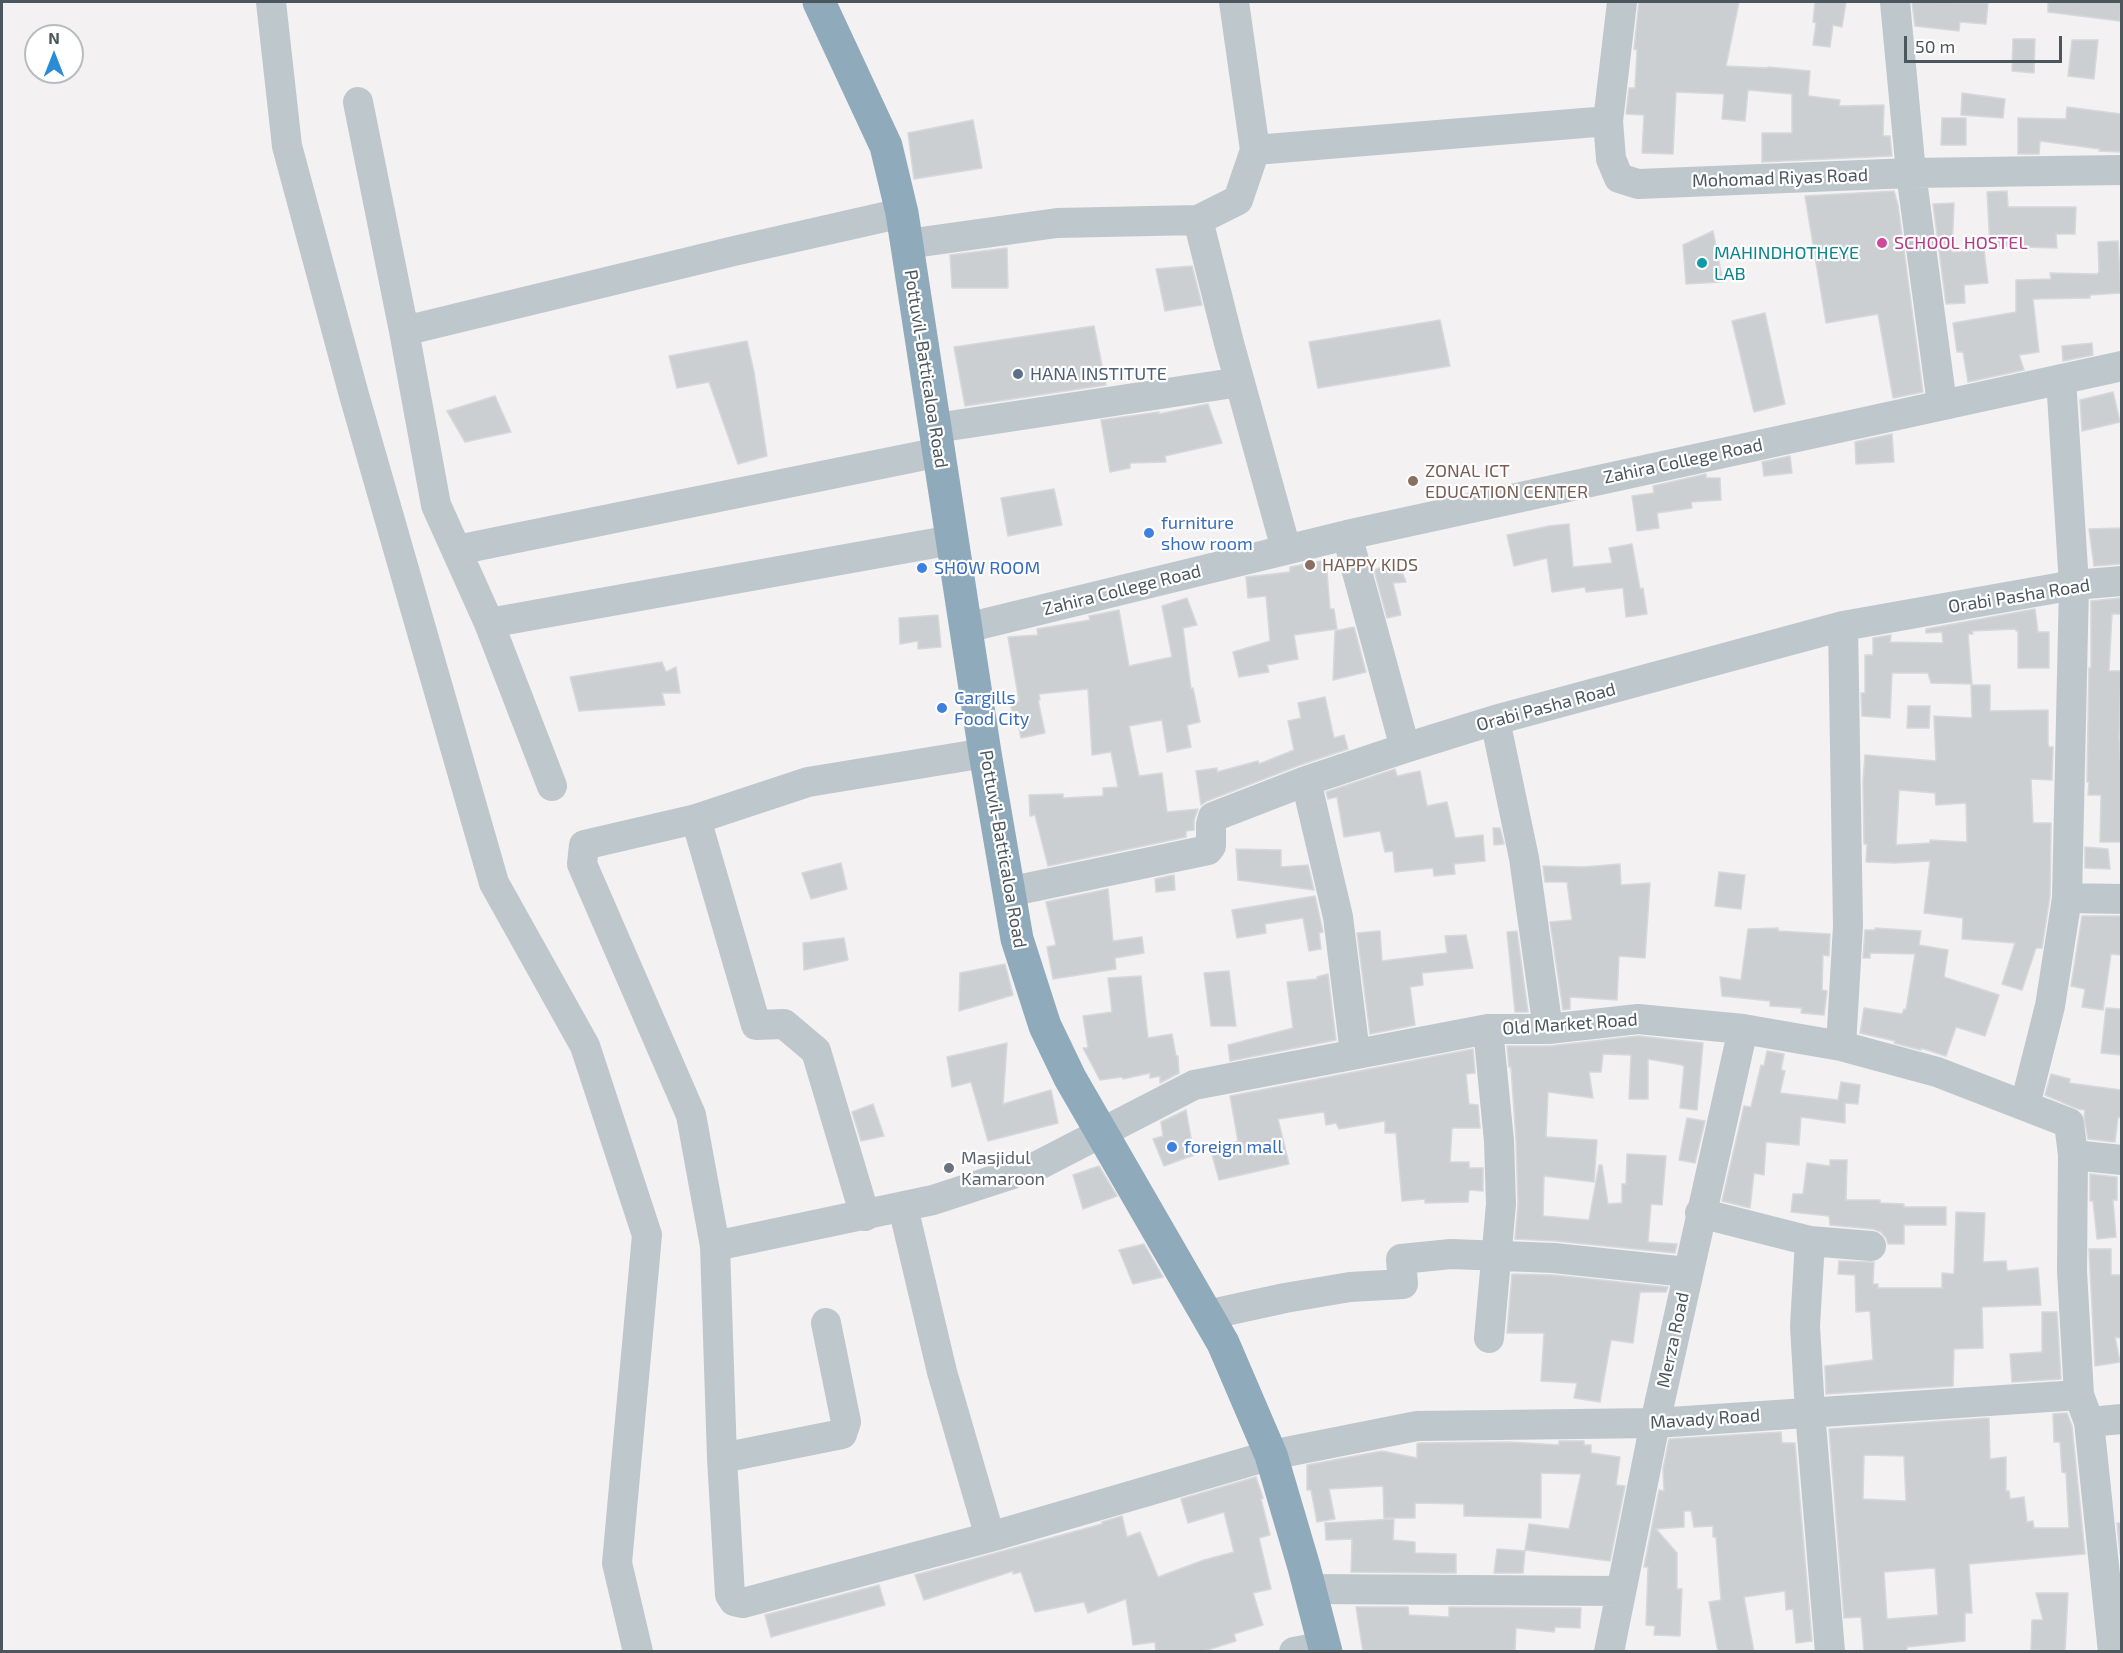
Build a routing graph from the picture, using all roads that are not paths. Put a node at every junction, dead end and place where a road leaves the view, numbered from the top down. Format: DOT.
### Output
graph roads {
  1 [pos="271,2"];
  2 [pos="819,2"];
  3 [pos="1234,2"];
  4 [pos="1622,2"];
  5 [pos="1895,2"];
  6 [pos="358,102"];
  7 [pos="1608,121"];
  8 [pos="1255,150"];
  9 [pos="2121,171"];
  10 [pos="1911,173"];
  11 [pos="1198,220"];
  12 [pos="905,229"];
  13 [pos="404,331"];
  14 [pos="2121,366"];
  15 [pos="2061,379"];
  16 [pos="1240,382"];
  17 [pos="1942,404"];
  18 [pos="938,440"];
  19 [pos="1347,535"];
  20 [pos="952,540"];
  21 [pos="1286,549"];
  22 [pos="457,550"];
  23 [pos="2121,581"];
  24 [pos="2074,585"];
  25 [pos="489,623"];
  26 [pos="1843,626"];
  27 [pos="966,628"];
  28 [pos="1495,720"];
  29 [pos="1405,748"];
  30 [pos="985,753"];
  31 [pos="1306,782"];
  32 [pos="552,786"];
  33 [pos="696,819"];
  34 [pos="1008,892"];
  35 [pos="2067,898"];
  36 [pos="2121,899"];
  37 [pos="1488,1029"];
  38 [pos="1548,1029"];
  39 [pos="1743,1029"];
  40 [pos="1841,1046"];
  41 [pos="1355,1053"];
  42 [pos="2025,1105"];
  43 [pos="1100,1132"];
  44 [pos="2073,1155"];
  45 [pos="2121,1160"];
  46 [pos="903,1207"];
  47 [pos="1700,1213"];
  48 [pos="866,1216"];
  49 [pos="1810,1241"];
  50 [pos="715,1246"];
  51 [pos="1871,1246"];
  52 [pos="1497,1255"];
  53 [pos="1688,1272"];
  54 [pos="1207,1315"];
  55 [pos="826,1323"];
  56 [pos="1489,1338"];
  57 [pos="2084,1408"];
  58 [pos="1810,1412"];
  59 [pos="2121,1419"];
  60 [pos="1654,1423"];
  61 [pos="1271,1455"];
  62 [pos="722,1458"];
  63 [pos="990,1537"];
  64 [pos="1309,1589"];
  65 [pos="1621,1591"];
  66 [pos="2116,1642"];
  67 [pos="1315,1650"];
  68 [pos="638,1652"];
  69 [pos="1609,1652"];
  70 [pos="1830,1652"];
  1 -- 68 [label="street"];
  2 -- 12 [label="highway, Pottuvil-Batticaloa Road"];
  3 -- 8 [label="street"];
  4 -- 7 [label="street, Mohomad Riyas Road"];
  5 -- 10 [label="street"];
  6 -- 13 [label="street"];
  7 -- 8 [label="street"];
  7 -- 10 [label="street, Mohomad Riyas Road"];
  8 -- 11 [label="street"];
  9 -- 10 [label="street, Mohomad Riyas Road"];
  10 -- 17 [label="street"];
  11 -- 12 [label="street"];
  11 -- 16 [label="street"];
  12 -- 13 [label="street"];
  12 -- 18 [label="highway, Pottuvil-Batticaloa Road"];
  13 -- 22 [label="street"];
  14 -- 15 [label="street, Zahira College Road"];
  15 -- 17 [label="street, Zahira College Road"];
  15 -- 24 [label="street"];
  16 -- 18 [label="street"];
  16 -- 21 [label="street"];
  17 -- 19 [label="street, Zahira College Road"];
  18 -- 20 [label="highway, Pottuvil-Batticaloa Road"];
  18 -- 22 [label="street"];
  19 -- 21 [label="street, Zahira College Road"];
  19 -- 29 [label="street"];
  20 -- 25 [label="street"];
  20 -- 27 [label="highway, Pottuvil-Batticaloa Road"];
  21 -- 27 [label="street, Zahira College Road"];
  22 -- 25 [label="street"];
  23 -- 24 [label="street, Orabi Pasha Road"];
  24 -- 26 [label="street, Orabi Pasha Road"];
  24 -- 35 [label="street"];
  25 -- 32 [label="street"];
  26 -- 28 [label="street, Orabi Pasha Road"];
  26 -- 40 [label="street"];
  27 -- 30 [label="highway, Pottuvil-Batticaloa Road"];
  28 -- 29 [label="street, Orabi Pasha Road"];
  28 -- 38 [label="street"];
  29 -- 31 [label="street, Orabi Pasha Road"];
  30 -- 33 [label="street"];
  30 -- 34 [label="highway, Pottuvil-Batticaloa Road"];
  31 -- 34 [label="street, Orabi Pasha Road"];
  31 -- 41 [label="street"];
  33 -- 48 [label="street"];
  33 -- 50 [label="street"];
  34 -- 43 [label="highway, Pottuvil-Batticaloa Road"];
  35 -- 36 [label="street"];
  35 -- 42 [label="street"];
  37 -- 38 [label="street, Old Market Road"];
  37 -- 41 [label="street, Old Market Road"];
  37 -- 52 [label="street"];
  38 -- 39 [label="street, Old Market Road"];
  39 -- 40 [label="street, Old Market Road"];
  39 -- 47 [label="street, Merza Road"];
  40 -- 42 [label="street, Old Market Road"];
  41 -- 43 [label="street, Old Market Road"];
  42 -- 44 [label="street, Old Market Road"];
  43 -- 46 [label="street, Old Market Road"];
  43 -- 54 [label="highway, Pottuvil-Batticaloa Road"];
  44 -- 45 [label="street"];
  44 -- 57 [label="street"];
  46 -- 48 [label="street, Old Market Road"];
  46 -- 63 [label="street"];
  47 -- 49 [label="street"];
  47 -- 53 [label="street, Merza Road"];
  48 -- 50 [label="street, Old Market Road"];
  49 -- 51 [label="street"];
  49 -- 58 [label="street"];
  50 -- 62 [label="street"];
  52 -- 53 [label="street"];
  52 -- 54 [label="street"];
  52 -- 56 [label="street"];
  53 -- 60 [label="street, Merza Road"];
  54 -- 61 [label="highway, Pottuvil-Batticaloa Road"];
  55 -- 62 [label="street"];
  57 -- 58 [label="street, Mavady Road"];
  57 -- 59 [label="street, Mavady Road"];
  57 -- 66 [label="street"];
  58 -- 60 [label="street, Mavady Road"];
  58 -- 70 [label="street"];
  60 -- 61 [label="street, Mavady Road"];
  60 -- 65 [label="street, Merza Road"];
  61 -- 63 [label="street, Mavady Road"];
  61 -- 64 [label="highway, Pottuvil-Batticaloa Road"];
  62 -- 63 [label="street, Mavady Road"];
  64 -- 65 [label="street"];
  64 -- 67 [label="highway, Pottuvil-Batticaloa Road"];
  65 -- 69 [label="street, Merza Road"];
}
